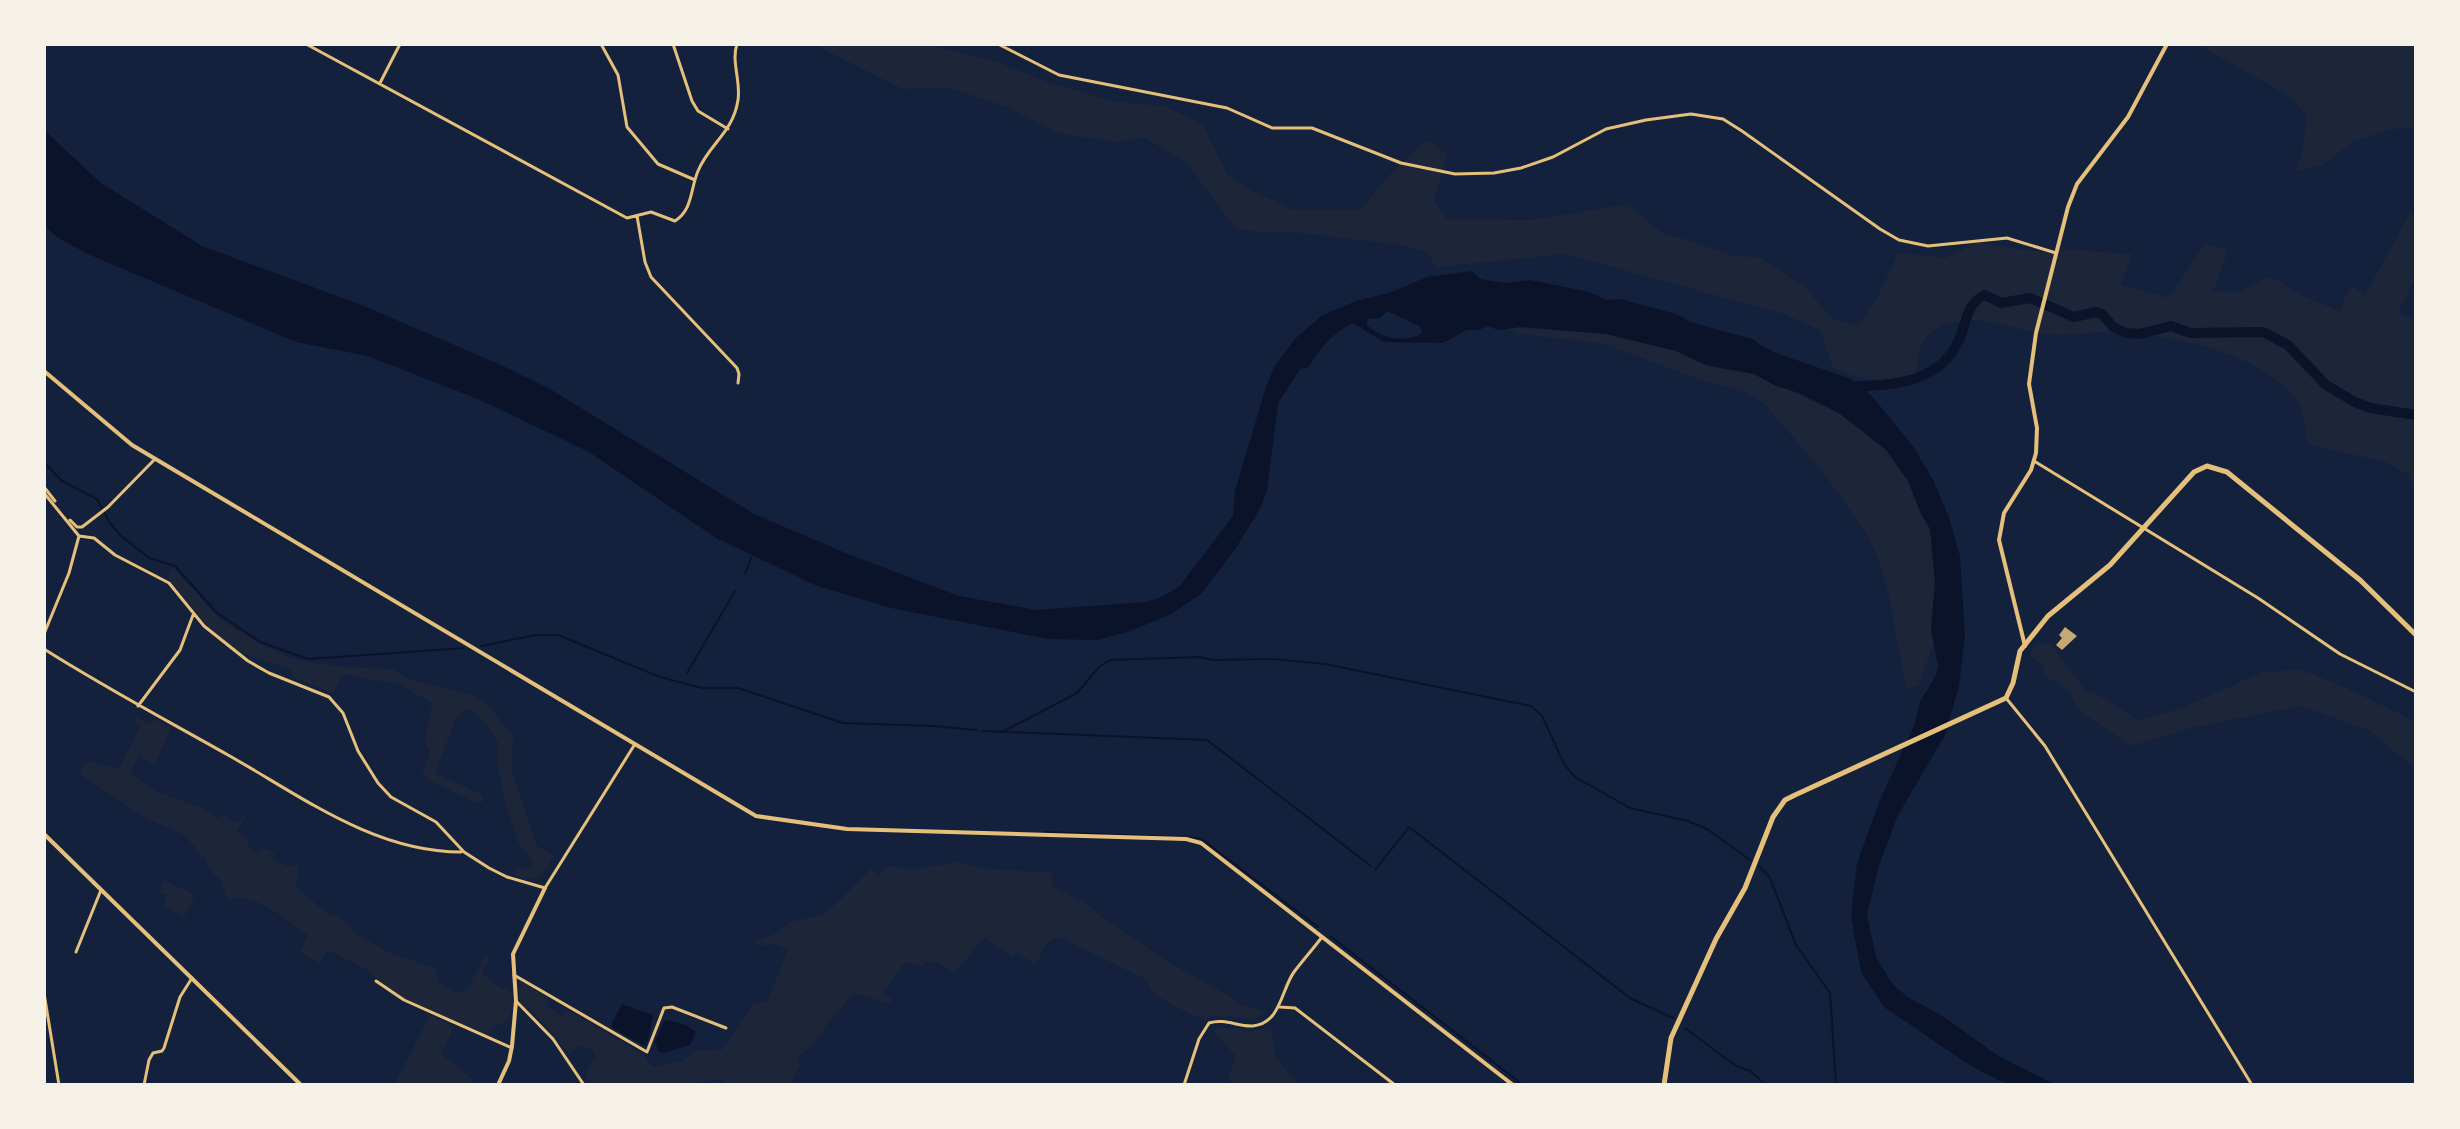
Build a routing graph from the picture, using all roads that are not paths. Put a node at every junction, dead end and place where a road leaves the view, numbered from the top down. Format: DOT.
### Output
graph roads {
  1 [pos="306,44"];
  2 [pos="400,44"];
  3 [pos="601,44"];
  4 [pos="673,44"];
  5 [pos="737,44"];
  6 [pos="998,44"];
  7 [pos="2167,44"];
  8 [pos="380,84"];
  9 [pos="728,129"];
  10 [pos="695,180"];
  11 [pos="637,216"];
  12 [pos="2056,253"];
  13 [pos="46,373"];
  14 [pos="44,380"];
  15 [pos="738,383"];
  16 [pos="155,459"];
  17 [pos="2034,461"];
  18 [pos="44,487"];
  19 [pos="44,493"];
  20 [pos="56,505"];
  21 [pos="66,518"];
  22 [pos="2144,528"];
  23 [pos="79,536"];
  24 [pos="193,615"];
  25 [pos="44,634"];
  26 [pos="2416,635"];
  27 [pos="2025,646"];
  28 [pos="44,649"];
  29 [pos="2416,692"];
  30 [pos="2006,698"];
  31 [pos="138,706"];
  32 [pos="635,744"];
  33 [pos="44,834"];
  34 [pos="464,852"];
  35 [pos="545,888"];
  36 [pos="101,890"];
  37 [pos="1322,937"];
  38 [pos="76,952"];
  39 [pos="514,975"];
  40 [pos="192,978"];
  41 [pos="376,981"];
  42 [pos="44,993"];
  43 [pos="516,1001"];
  44 [pos="1280,1007"];
  45 [pos="726,1028"];
  46 [pos="512,1048"];
  47 [pos="59,1085"];
  48 [pos="144,1085"];
  49 [pos="301,1085"];
  50 [pos="498,1085"];
  51 [pos="584,1085"];
  52 [pos="1184,1085"];
  53 [pos="1395,1085"];
  54 [pos="1513,1085"];
  55 [pos="1664,1085"];
  56 [pos="2252,1085"];
  1 -- 8 [label="street"];
  2 -- 8 [label="street"];
  3 -- 10 [label="street"];
  4 -- 9 [label="street"];
  5 -- 9 [label="street"];
  6 -- 12 [label="street"];
  7 -- 12 [label="street"];
  8 -- 11 [label="street"];
  9 -- 10 [label="street"];
  10 -- 11 [label="street"];
  11 -- 15 [label="street"];
  12 -- 17 [label="street"];
  13 -- 14 [label="street"];
  13 -- 16 [label="street"];
  16 -- 21 [label="street"];
  16 -- 32 [label="street"];
  17 -- 22 [label="street"];
  17 -- 27 [label="street"];
  18 -- 20 [label="street"];
  19 -- 20 [label="street"];
  20 -- 21 [label="street"];
  21 -- 23 [label="street"];
  22 -- 26 [label="main road"];
  22 -- 27 [label="main road"];
  22 -- 29 [label="street"];
  23 -- 24 [label="street"];
  23 -- 25 [label="street"];
  24 -- 31 [label="street"];
  24 -- 34 [label="street"];
  27 -- 30 [label="main road"];
  28 -- 31 [label="street"];
  30 -- 55 [label="main road"];
  30 -- 56 [label="street"];
  31 -- 34 [label="street"];
  32 -- 35 [label="street"];
  32 -- 37 [label="street"];
  33 -- 36 [label="street"];
  34 -- 35 [label="street"];
  35 -- 39 [label="street"];
  36 -- 38 [label="street"];
  36 -- 40 [label="street"];
  37 -- 44 [label="street"];
  37 -- 54 [label="street"];
  39 -- 43 [label="street"];
  39 -- 45 [label="street"];
  40 -- 48 [label="street"];
  40 -- 49 [label="street"];
  41 -- 46 [label="street"];
  42 -- 47 [label="street"];
  43 -- 46 [label="street"];
  43 -- 51 [label="street"];
  44 -- 52 [label="street"];
  44 -- 53 [label="street"];
  46 -- 50 [label="street"];
}
